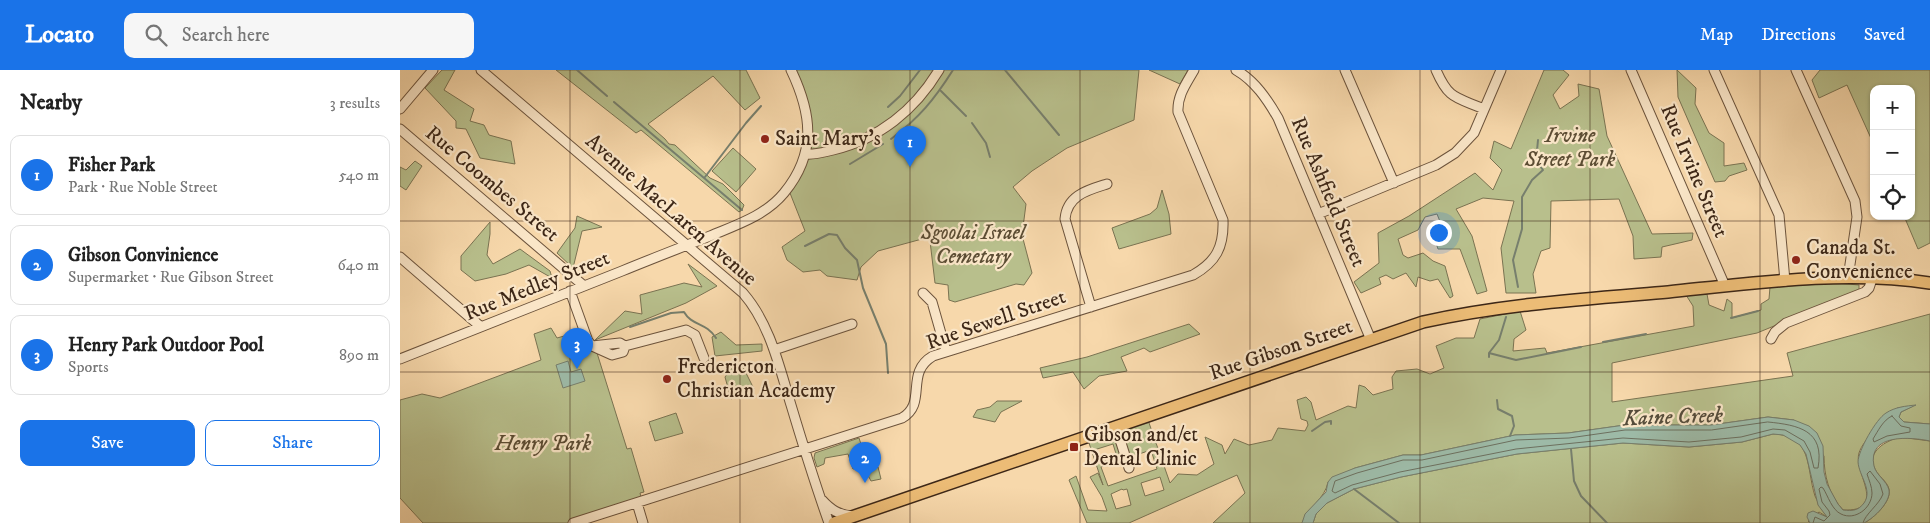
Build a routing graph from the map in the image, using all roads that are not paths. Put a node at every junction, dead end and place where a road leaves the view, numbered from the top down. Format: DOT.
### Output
graph roads {
  1 [pos="432,70"];
  2 [pos="481,70"];
  3 [pos="791,70"];
  4 [pos="938,70"];
  5 [pos="1194,70"];
  6 [pos="1236,70"];
  7 [pos="1345,70"];
  8 [pos="1436,70"];
  9 [pos="1501,70"];
  10 [pos="1631,70"];
  11 [pos="1714,70"];
  12 [pos="1796,70"];
  13 [pos="400,109"];
  14 [pos="1484,109"];
  15 [pos="400,129"];
  16 [pos="806,154"];
  17 [pos="1394,183"];
  18 [pos="1108,184"];
  19 [pos="1318,214"];
  20 [pos="687,245"];
  21 [pos="400,258"];
  22 [pos="1848,278"];
  23 [pos="1872,278"];
  24 [pos="1785,281"];
  25 [pos="1930,283"];
  26 [pos="584,286"];
  27 [pos="1725,286"];
  28 [pos="570,291"];
  29 [pos="923,293"];
  30 [pos="1091,307"];
  31 [pos="852,324"];
  32 [pos="481,327"];
  33 [pos="1771,339"];
  34 [pos="1371,340"];
  35 [pos="774,350"];
  36 [pos="946,351"];
  37 [pos="704,358"];
  38 [pos="400,359"];
  39 [pos="1116,427"];
  40 [pos="804,448"];
  41 [pos="1129,468"];
  42 [pos="820,498"];
  43 [pos="637,503"];
  44 [pos="857,516"];
  45 [pos="572,523"];
  46 [pos="644,523"];
  47 [pos="829,523"];
  48 [pos="834,523"];
  1 -- 13 [label="street"];
  2 -- 20 [label="street, Avenue MacLaren Avenue"];
  3 -- 16 [label="street, Rue Medley Street"];
  4 -- 16 [label="street"];
  5 -- 30 [label="street, Rue Sewell Street"];
  6 -- 19 [label="street, Rue Ashfield Street"];
  7 -- 17 [label="street"];
  8 -- 14 [label="street"];
  9 -- 14 [label="street"];
  10 -- 27 [label="street, Rue Irvine Street"];
  11 -- 24 [label="street"];
  12 -- 22 [label="street"];
  14 -- 17 [label="street"];
  15 -- 26 [label="street, Rue Coombes Street"];
  16 -- 20 [label="street, Rue Medley Street"];
  17 -- 19 [label="street"];
  18 -- 30 [label="street"];
  19 -- 34 [label="street, Rue Ashfield Street"];
  20 -- 26 [label="street, Rue Medley Street"];
  20 -- 35 [label="street, Avenue MacLaren Avenue"];
  21 -- 32 [label="street"];
  22 -- 23 [label="main road, Rue Gibson Street"];
  22 -- 24 [label="main road, Rue Gibson Street"];
  23 -- 25 [label="main road, Rue Gibson Street"];
  23 -- 33 [label="street"];
  24 -- 27 [label="main road, Rue Gibson Street"];
  26 -- 28 [label="street, Rue Medley Street"];
  27 -- 34 [label="main road, Rue Gibson Street"];
  28 -- 32 [label="street, Rue Medley Street"];
  28 -- 37 [label="street"];
  29 -- 36 [label="street"];
  30 -- 36 [label="street, Rue Sewell Street"];
  31 -- 35 [label="street"];
  32 -- 38 [label="street, Rue Medley Street"];
  34 -- 39 [label="main road, Rue Gibson Street"];
  35 -- 40 [label="street, Avenue MacLaren Avenue"];
  36 -- 40 [label="street, Rue Sewell Street"];
  39 -- 41 [label="street"];
  39 -- 44 [label="main road, Rue Gibson Street"];
  40 -- 42 [label="street, Avenue MacLaren Avenue"];
  40 -- 43 [label="street, Rue Sewell Street"];
  42 -- 44 [label="street"];
  42 -- 47 [label="street, Avenue MacLaren Avenue"];
  43 -- 45 [label="street, Rue Sewell Street"];
  43 -- 46 [label="street"];
  44 -- 48 [label="main road, Rue Gibson Street"];
}
